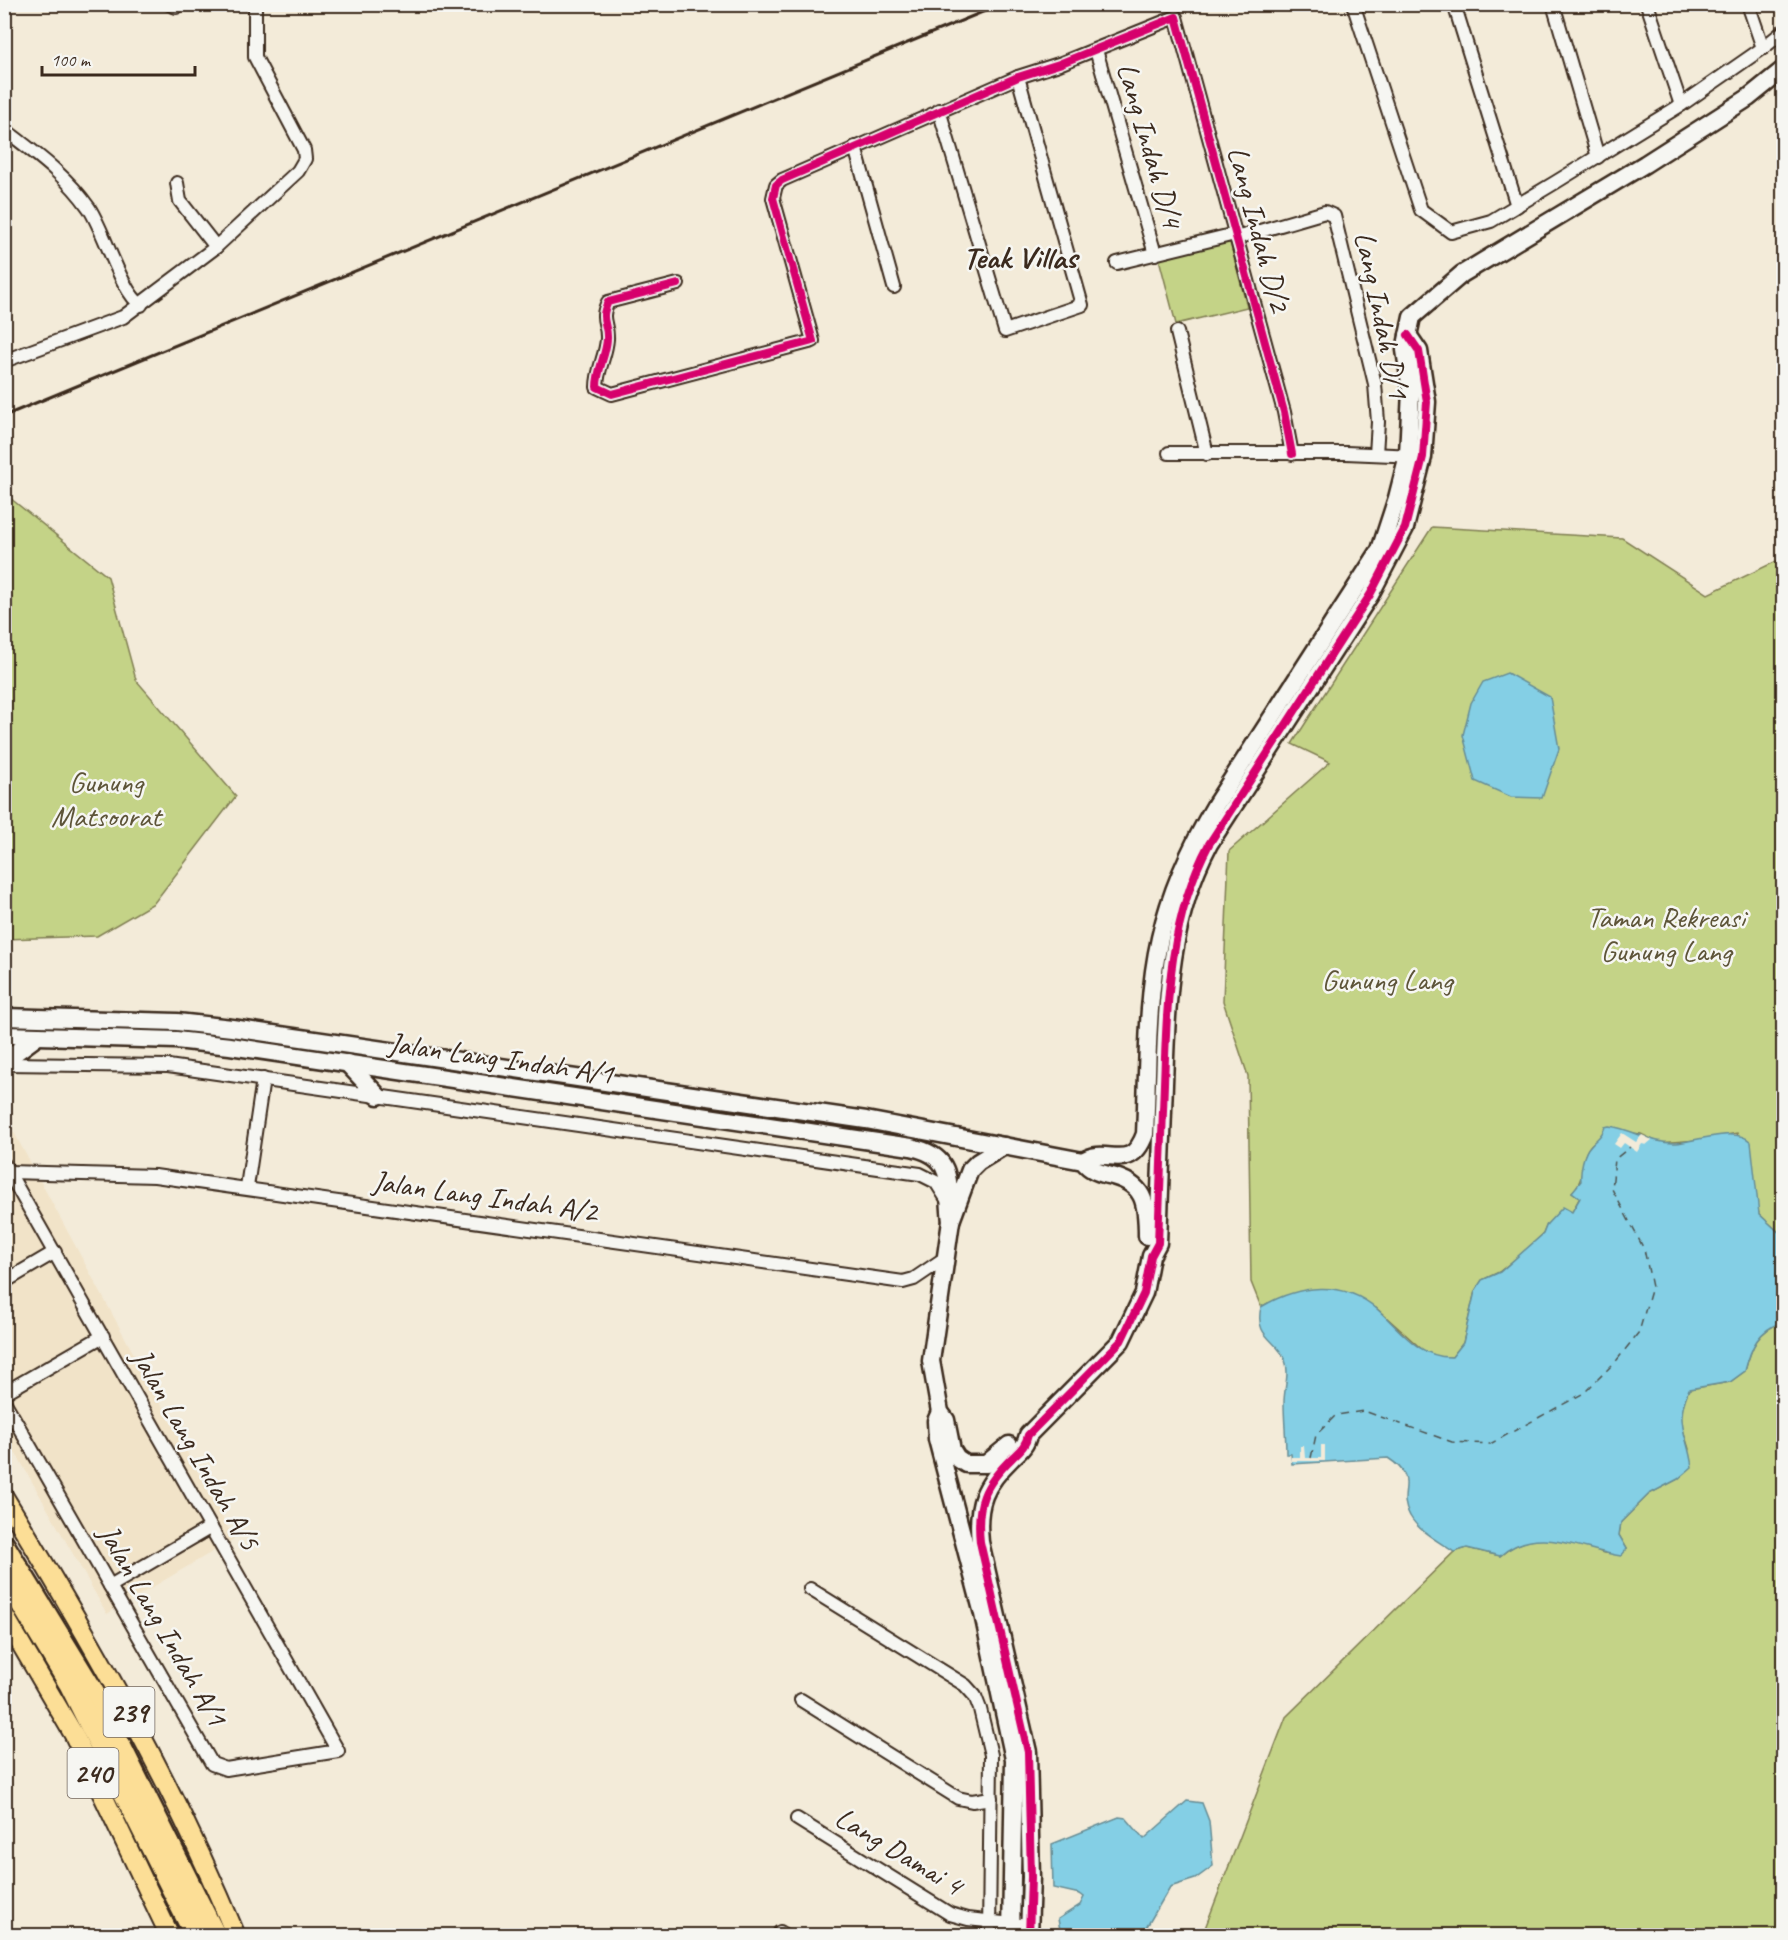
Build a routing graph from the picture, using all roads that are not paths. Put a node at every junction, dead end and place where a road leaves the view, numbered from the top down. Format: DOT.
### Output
graph roads {
  1 [pos="169,4"];
  2 [pos="178,4"];
  3 [pos="255,4"];
  4 [pos="1353,4"];
  5 [pos="1454,4"];
  6 [pos="1553,4"];
  7 [pos="1647,4"];
  8 [pos="1748,4"];
  9 [pos="1784,31"];
  10 [pos="1763,48"];
  11 [pos="1096,50"];
  12 [pos="1784,69"];
  13 [pos="1018,77"];
  14 [pos="1681,105"];
  15 [pos="939,110"];
  16 [pos="4,129"];
  17 [pos="855,147"];
  18 [pos="1598,157"];
  19 [pos="177,183"];
  20 [pos="1517,206"];
  21 [pos="1236,236"];
  22 [pos="216,247"];
  23 [pos="1155,254"];
  24 [pos="1117,263"];
  25 [pos="678,284"];
  26 [pos="894,287"];
  27 [pos="141,305"];
  28 [pos="1177,332"];
  29 [pos="4,361"];
  30 [pos="1169,453"];
  31 [pos="1207,454"];
  32 [pos="1292,454"];
  33 [pos="1376,454"];
  34 [pos="1415,456"];
  35 [pos="4,1017"];
  36 [pos="4,1035"];
  37 [pos="38,1036"];
  38 [pos="4,1063"];
  39 [pos="347,1063"];
  40 [pos="263,1079"];
  41 [pos="378,1096"];
  42 [pos="1004,1146"];
  43 [pos="1083,1161"];
  44 [pos="6,1171"];
  45 [pos="247,1187"];
  46 [pos="948,1202"];
  47 [pos="951,1221"];
  48 [pos="55,1252"];
  49 [pos="1151,1256"];
  50 [pos="945,1258"];
  51 [pos="4,1282"];
  52 [pos="102,1336"];
  53 [pos="4,1394"];
  54 [pos="4,1401"];
  55 [pos="940,1412"];
  56 [pos="1028,1435"];
  57 [pos="4,1497"];
  58 [pos="211,1527"];
  59 [pos="4,1546"];
  60 [pos="4,1574"];
  61 [pos="110,1586"];
  62 [pos="810,1589"];
  63 [pos="4,1615"];
  64 [pos="801,1700"];
  65 [pos="338,1751"];
  66 [pos="991,1798"];
  67 [pos="797,1819"];
  68 [pos="989,1920"];
  69 [pos="1011,1930"];
  70 [pos="1029,1931"];
  71 [pos="170,1935"];
  72 [pos="196,1935"];
  73 [pos="214,1935"];
  74 [pos="236,1935"];
  75 [pos="989,1935"];
  1 -- 2 [label="street"];
  3 -- 22 [label="street"];
  4 -- 20 [label="street"];
  5 -- 20 [label="street"];
  6 -- 18 [label="street"];
  7 -- 14 [label="street"];
  8 -- 10 [label="street"];
  9 -- 10 [label="street"];
  10 -- 14 [label="street"];
  11 -- 13 [label="street"];
  11 -- 21 [label="street, Lang Indah D/2"];
  11 -- 23 [label="street, Lang Indah D/4"];
  12 -- 34 [label="street"];
  13 -- 15 [label="street"];
  13 -- 15 [label="street"];
  14 -- 18 [label="street"];
  15 -- 17 [label="street"];
  16 -- 27 [label="street"];
  17 -- 25 [label="street"];
  17 -- 26 [label="street"];
  18 -- 20 [label="street"];
  19 -- 22 [label="street"];
  21 -- 23 [label="street"];
  21 -- 32 [label="street, Lang Indah D/2"];
  21 -- 33 [label="street, Lang Indah D/1"];
  22 -- 27 [label="street"];
  23 -- 24 [label="street"];
  27 -- 29 [label="street"];
  28 -- 31 [label="street"];
  30 -- 31 [label="street"];
  31 -- 32 [label="street"];
  32 -- 33 [label="street"];
  33 -- 34 [label="street"];
  34 -- 43 [label="street"];
  34 -- 49 [label="street"];
  35 -- 42 [label="street"];
  36 -- 37 [label="street, Jalan Lang Indah A/1"];
  37 -- 38 [label="street"];
  37 -- 39 [label="street, Jalan Lang Indah A/1"];
  38 -- 40 [label="street, Jalan Lang Indah A/1"];
  39 -- 41 [label="street"];
  39 -- 46 [label="street, Jalan Lang Indah A/1"];
  40 -- 41 [label="street, Jalan Lang Indah A/1"];
  40 -- 45 [label="street"];
  41 -- 46 [label="street, Jalan Lang Indah A/1"];
  42 -- 43 [label="street"];
  42 -- 47 [label="street"];
  43 -- 49 [label="street"];
  44 -- 45 [label="street, Jalan Lang Indah A/2"];
  44 -- 48 [label="street, Jalan Lang Indah A/5"];
  45 -- 50 [label="street, Jalan Lang Indah A/2"];
  46 -- 47 [label="street, Jalan Lang Indah A/1"];
  47 -- 50 [label="street"];
  48 -- 51 [label="street"];
  48 -- 52 [label="street, Jalan Lang Indah A/5"];
  49 -- 56 [label="street"];
  50 -- 55 [label="street"];
  52 -- 53 [label="street"];
  52 -- 58 [label="street, Jalan Lang Indah A/5"];
  54 -- 61 [label="street, Jalan Lang Indah A/1"];
  55 -- 56 [label="street"];
  55 -- 69 [label="street"];
  56 -- 70 [label="street"];
  57 -- 74 [label="main road, 239"];
  58 -- 61 [label="street"];
  58 -- 65 [label="street, Jalan Lang Indah A/5"];
  59 -- 73 [label="highway"];
  60 -- 72 [label="highway"];
  61 -- 65 [label="street, Jalan Lang Indah A/1"];
  62 -- 66 [label="street"];
  63 -- 71 [label="main road, 240"];
  64 -- 66 [label="street"];
  66 -- 68 [label="street"];
  67 -- 68 [label="street, Lang Damai 4"];
  68 -- 69 [label="street, Lang Damai 4"];
  68 -- 75 [label="street"];
  69 -- 70 [label="street, Lang Damai 4"];
}
